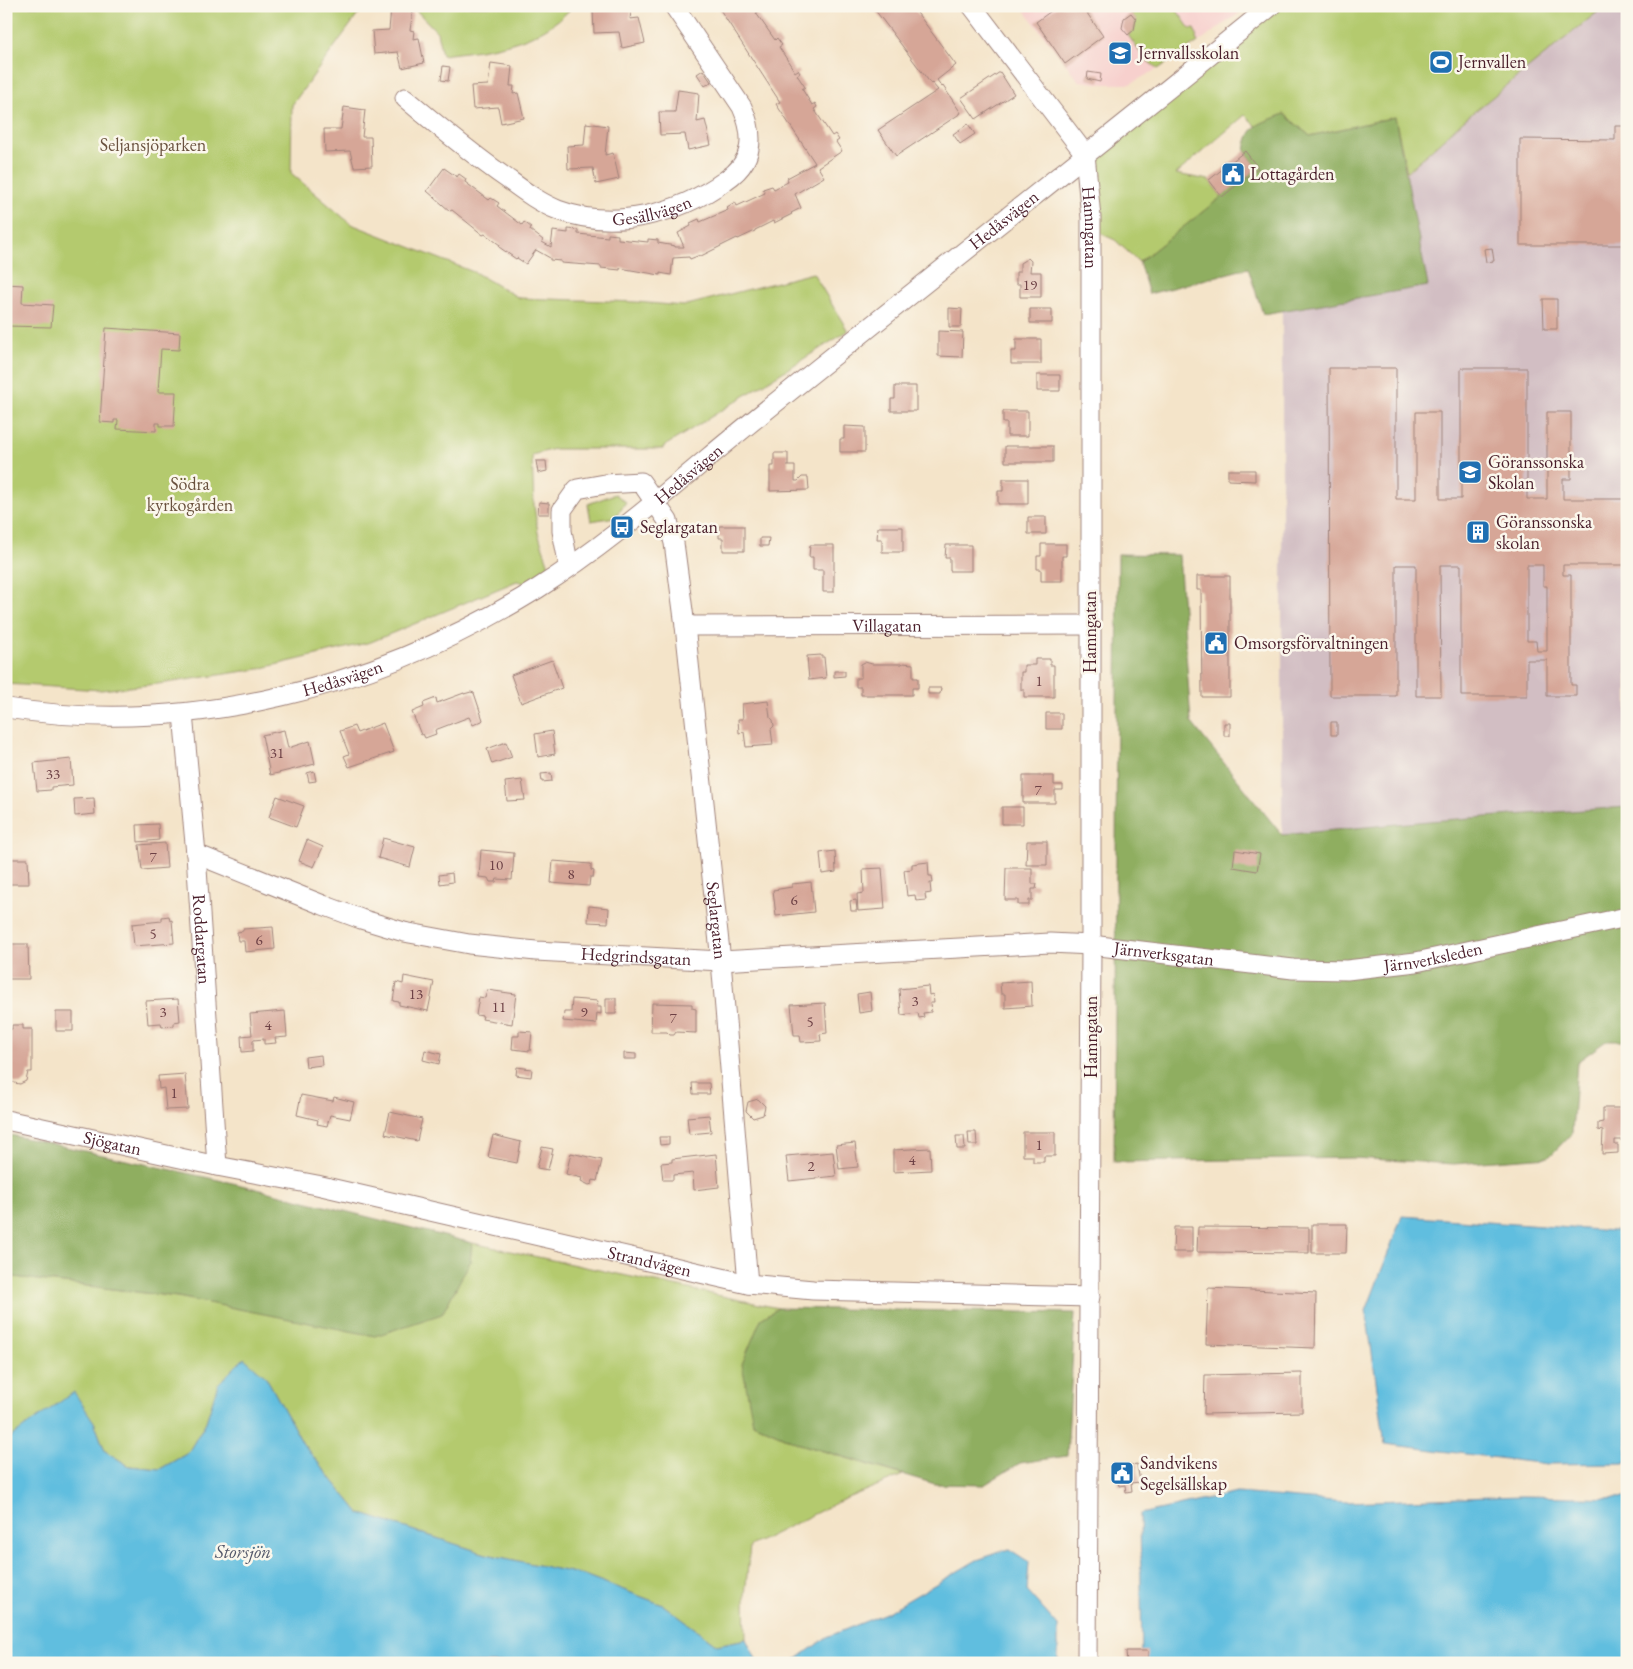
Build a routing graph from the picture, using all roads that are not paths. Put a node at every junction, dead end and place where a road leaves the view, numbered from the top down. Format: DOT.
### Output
graph roads {
  1 [pos="674,6"];
  2 [pos="972,6"];
  3 [pos="1271,6"];
  4 [pos="405,98"];
  5 [pos="1085,154"];
  6 [pos="656,501"];
  7 [pos="569,567"];
  8 [pos="1090,625"];
  9 [pos="685,626"];
  10 [pos="6,708"];
  11 [pos="183,714"];
  12 [pos="196,854"];
  13 [pos="1627,917"];
  14 [pos="1091,944"];
  15 [pos="721,961"];
  16 [pos="1237,963"];
  17 [pos="6,1120"];
  18 [pos="217,1166"];
  19 [pos="748,1284"];
  20 [pos="1090,1297"];
  21 [pos="1087,1663"];
  1 -- 4 [label="street, Gesällvägen"];
  2 -- 5 [label="street"];
  3 -- 5 [label="street, Hedåsvägen"];
  5 -- 6 [label="street, Hedåsvägen"];
  5 -- 8 [label="street, Hamngatan"];
  6 -- 7 [label="street, Hedåsvägen"];
  6 -- 7 [label="street, Seglargatan"];
  6 -- 9 [label="street, Seglargatan"];
  7 -- 11 [label="street, Hedåsvägen"];
  8 -- 9 [label="street, Villagatan"];
  8 -- 14 [label="street, Hamngatan"];
  9 -- 15 [label="street, Seglargatan"];
  10 -- 11 [label="street, Hedåsvägen"];
  11 -- 12 [label="street, Roddargatan"];
  12 -- 15 [label="street, Hedgrindsgatan"];
  12 -- 18 [label="street, Roddargatan"];
  13 -- 16 [label="street, Järnverksleden"];
  14 -- 15 [label="street, Hedgrindsgatan"];
  14 -- 16 [label="street, Järnverksgatan"];
  14 -- 20 [label="street, Hamngatan"];
  15 -- 19 [label="street, Seglargatan"];
  17 -- 18 [label="street, Sjögatan"];
  18 -- 19 [label="street, Strandvägen"];
  19 -- 20 [label="street, Strandvägen"];
  20 -- 21 [label="street, Hamngatan"];
}
